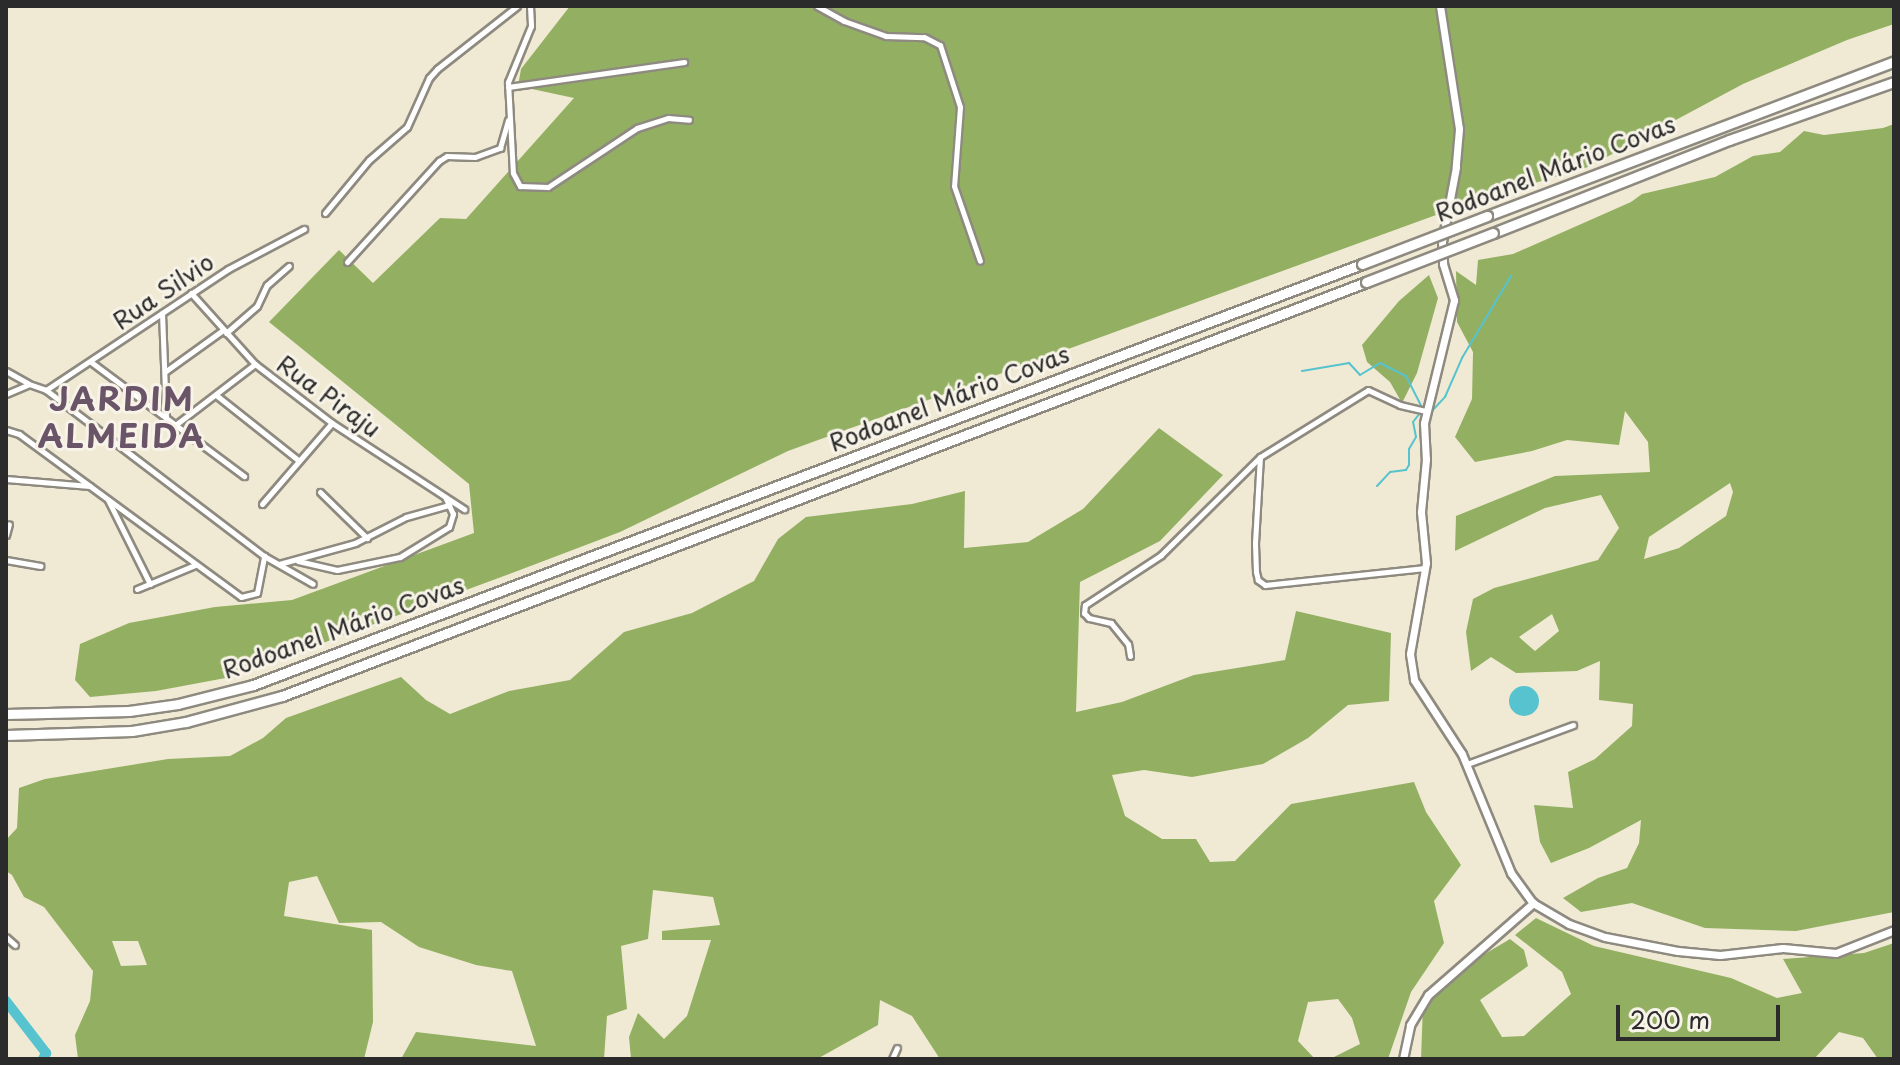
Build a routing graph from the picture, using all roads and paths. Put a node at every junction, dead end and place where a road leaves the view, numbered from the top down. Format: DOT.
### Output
graph roads {
  1 [pos="517,6"];
  2 [pos="530,6"];
  3 [pos="817,6"];
  4 [pos="1440,6"];
  5 [pos="1894,61"];
  6 [pos="684,62"];
  7 [pos="1894,82"];
  8 [pos="508,87"];
  9 [pos="510,115"];
  10 [pos="689,120"];
  11 [pos="325,213"];
  12 [pos="304,229"];
  13 [pos="980,261"];
  14 [pos="347,262"];
  15 [pos="289,266"];
  16 [pos="191,293"];
  17 [pos="162,312"];
  18 [pos="224,332"];
  19 [pos="91,362"];
  20 [pos="255,364"];
  21 [pos="6,371"];
  22 [pos="166,371"];
  23 [pos="29,384"];
  24 [pos="46,390"];
  25 [pos="6,394"];
  26 [pos="216,395"];
  27 [pos="1426,411"];
  28 [pos="166,420"];
  29 [pos="332,423"];
  30 [pos="174,426"];
  31 [pos="6,430"];
  32 [pos="1260,457"];
  33 [pos="298,460"];
  34 [pos="244,476"];
  35 [pos="6,479"];
  36 [pos="91,486"];
  37 [pos="320,492"];
  38 [pos="445,497"];
  39 [pos="108,500"];
  40 [pos="262,504"];
  41 [pos="449,505"];
  42 [pos="464,509"];
  43 [pos="9,524"];
  44 [pos="6,535"];
  45 [pos="367,538"];
  46 [pos="264,556"];
  47 [pos="6,560"];
  48 [pos="298,561"];
  49 [pos="196,564"];
  50 [pos="278,565"];
  51 [pos="40,566"];
  52 [pos="1425,568"];
  53 [pos="150,584"];
  54 [pos="313,584"];
  55 [pos="137,589"];
  56 [pos="1130,656"];
  57 [pos="6,714"];
  58 [pos="1573,725"];
  59 [pos="11,735"];
  60 [pos="1467,764"];
  61 [pos="1533,903"];
  62 [pos="1894,930"];
  63 [pos="6,937"];
  64 [pos="15,945"];
  65 [pos="897,1048"];
  66 [pos="892,1059"];
  67 [pos="1403,1059"];
  1 -- 11 [label="street"];
  2 -- 8 [label="street"];
  3 -- 13 [label="street"];
  4 -- 27 [label="main road"];
  5 -- 57 [label="highway, Rodoanel Mário Covas, bridge"];
  6 -- 8 [label="street"];
  7 -- 59 [label="highway, Rodoanel Mário Covas, bridge"];
  8 -- 9 [label="street"];
  9 -- 10 [label="street"];
  9 -- 14 [label="street"];
  12 -- 16 [label="street, Rua Silvio"];
  15 -- 18 [label="street"];
  16 -- 17 [label="street, Rua Silvio"];
  16 -- 18 [label="street, Rua Piraju"];
  17 -- 19 [label="street, Rua Silvio"];
  17 -- 22 [label="street"];
  18 -- 20 [label="street, Rua Piraju"];
  18 -- 22 [label="street"];
  19 -- 24 [label="street, Rua Silvio"];
  19 -- 28 [label="street"];
  20 -- 26 [label="street"];
  20 -- 29 [label="street, Rua Piraju"];
  21 -- 23 [label="street"];
  22 -- 28 [label="street"];
  23 -- 24 [label="street"];
  23 -- 25 [label="street"];
  24 -- 46 [label="street"];
  26 -- 30 [label="street"];
  26 -- 33 [label="street"];
  27 -- 32 [label="street"];
  27 -- 52 [label="main road"];
  28 -- 30 [label="street"];
  29 -- 33 [label="street"];
  29 -- 38 [label="street, Rua Piraju"];
  30 -- 34 [label="street"];
  31 -- 36 [label="street"];
  32 -- 52 [label="street"];
  32 -- 56 [label="street"];
  33 -- 40 [label="street"];
  35 -- 36 [label="street"];
  36 -- 39 [label="street"];
  37 -- 45 [label="street"];
  38 -- 41 [label="street"];
  38 -- 42 [label="street, Rua Piraju"];
  39 -- 49 [label="street"];
  39 -- 53 [label="street"];
  41 -- 45 [label="street"];
  41 -- 48 [label="street"];
  43 -- 44 [label="street"];
  45 -- 48 [label="street"];
  46 -- 49 [label="street"];
  46 -- 50 [label="street"];
  47 -- 51 [label="street"];
  48 -- 50 [label="street"];
  49 -- 53 [label="street"];
  50 -- 54 [label="street"];
  52 -- 60 [label="main road"];
  53 -- 55 [label="street"];
  58 -- 60 [label="street"];
  60 -- 61 [label="main road"];
  61 -- 62 [label="main road"];
  61 -- 67 [label="main road"];
  63 -- 64 [label="street"];
  65 -- 66 [label="street"];
}
